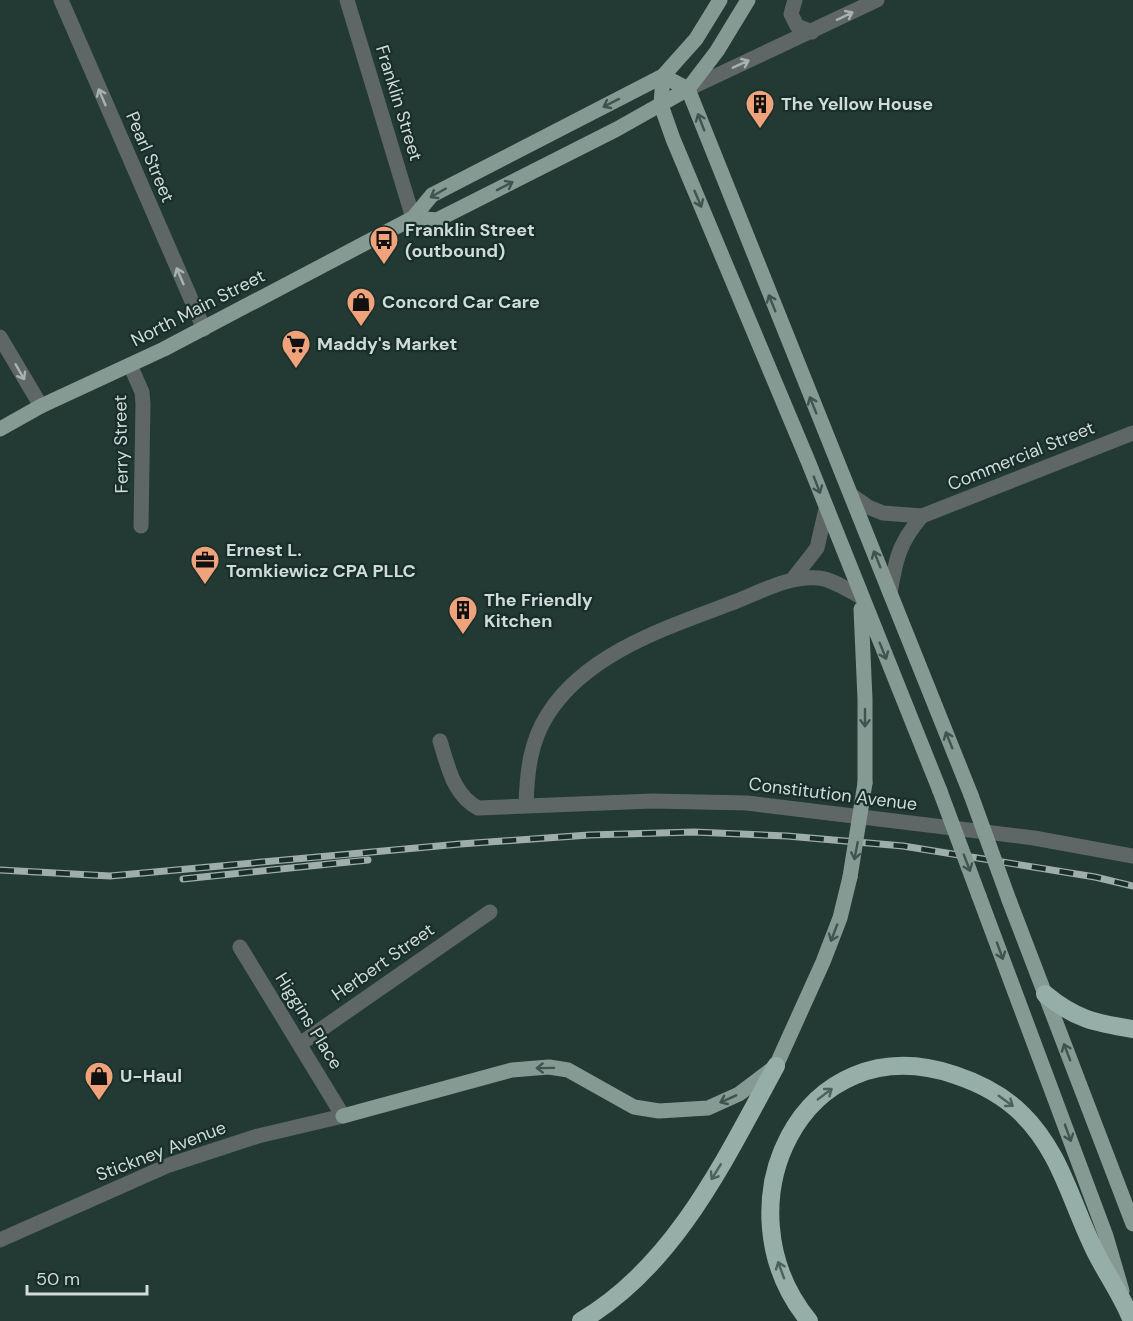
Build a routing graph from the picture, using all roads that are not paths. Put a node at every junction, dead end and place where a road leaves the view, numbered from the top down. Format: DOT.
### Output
graph roads {
  1 [pos="61,0"];
  2 [pos="347,0"];
  3 [pos="720,0"];
  4 [pos="748,0"];
  5 [pos="795,0"];
  6 [pos="877,0"];
  7 [pos="812,32"];
  8 [pos="663,76"];
  9 [pos="688,89"];
  10 [pos="661,105"];
  11 [pos="413,218"];
  12 [pos="204,329"];
  13 [pos="0,337"];
  14 [pos="130,365"];
  15 [pos="41,406"];
  16 [pos="0,429"];
  17 [pos="1133,433"];
  18 [pos="851,495"];
  19 [pos="826,509"];
  20 [pos="922,516"];
  21 [pos="141,526"];
  22 [pos="792,580"];
  23 [pos="890,592"];
  24 [pos="861,597"];
  25 [pos="440,741"];
  26 [pos="526,805"];
  27 [pos="1133,856"];
  28 [pos="490,912"];
  29 [pos="240,947"];
  30 [pos="1045,994"];
  31 [pos="1133,1029"];
  32 [pos="300,1044"];
  33 [pos="776,1066"];
  34 [pos="343,1116"];
  35 [pos="1133,1224"];
  36 [pos="0,1240"];
  37 [pos="1129,1313"];
  38 [pos="581,1321"];
  39 [pos="809,1321"];
  12 -- 1 [label="street, Pearl Street, one-way"];
  2 -- 11 [label="street, Franklin Street"];
  3 -- 8 [label="main road"];
  4 -- 9 [label="main road"];
  5 -- 7 [label="street"];
  7 -- 6 [label="street, one-way"];
  9 -- 7 [label="street, one-way"];
  8 -- 9 [label="main road"];
  8 -- 10 [label="main road"];
  8 -- 11 [label="main road, North Main Street, one-way"];
  9 -- 10 [label="main road, North Main Street"];
  18 -- 9 [label="main road, one-way"];
  11 -- 10 [label="main road, North Main Street, one-way"];
  10 -- 19 [label="main road, one-way"];
  11 -- 12 [label="main road, North Main Street"];
  12 -- 14 [label="main road, North Main Street"];
  13 -- 15 [label="street, one-way"];
  14 -- 15 [label="main road, North Main Street"];
  14 -- 21 [label="street, Ferry Street"];
  15 -- 16 [label="main road, North Main Street"];
  17 -- 20 [label="street, Commercial Street"];
  18 -- 20 [label="street, Commercial Street"];
  23 -- 18 [label="main road, one-way"];
  19 -- 22 [label="street"];
  19 -- 24 [label="main road"];
  20 -- 23 [label="street, Commercial Street"];
  22 -- 24 [label="street"];
  22 -- 26 [label="street"];
  30 -- 23 [label="main road, one-way, bridge"];
  24 -- 33 [label="main road, one-way, bridge"];
  24 -- 37 [label="main road, one-way, bridge"];
  25 -- 26 [label="street, Constitution Avenue"];
  26 -- 27 [label="street, Constitution Avenue"];
  28 -- 32 [label="street, Herbert Street"];
  29 -- 32 [label="street, Higgins Place"];
  30 -- 31 [label="highway"];
  35 -- 30 [label="main road, one-way"];
  32 -- 34 [label="street, Higgins Place"];
  33 -- 34 [label="main road, one-way"];
  33 -- 38 [label="highway, one-way"];
  34 -- 36 [label="street, Stickney Avenue"];
  39 -- 37 [label="highway, one-way"];
}
